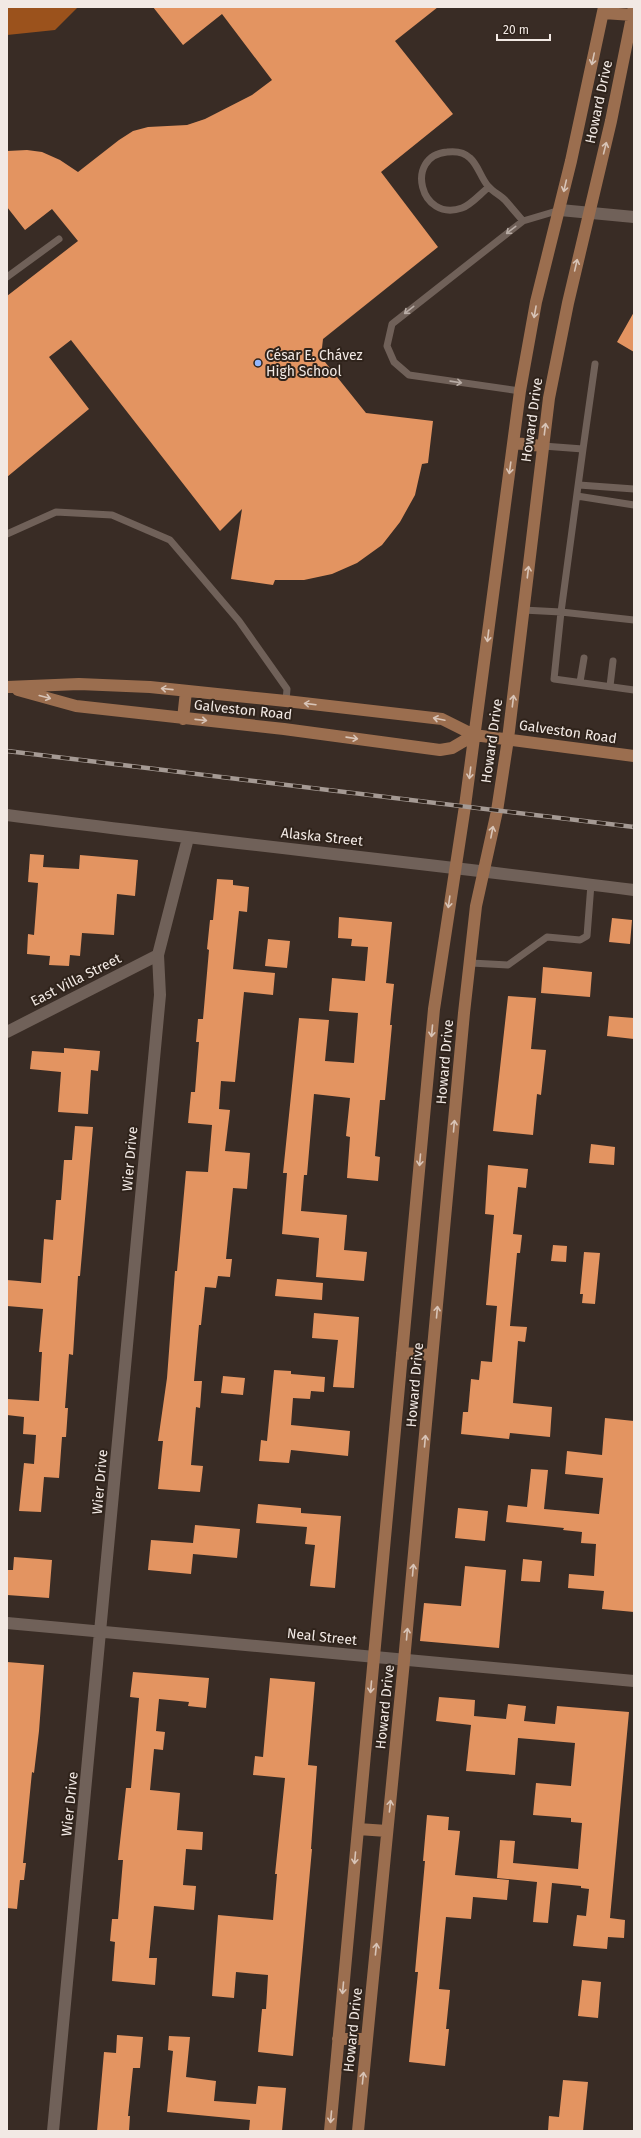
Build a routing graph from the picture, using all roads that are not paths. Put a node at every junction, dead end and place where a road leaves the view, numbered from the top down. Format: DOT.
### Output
graph roads {
  1 [pos="604,10"];
  2 [pos="633,11"];
  3 [pos="489,187"];
  4 [pos="560,210"];
  5 [pos="589,213"];
  6 [pos="634,217"];
  7 [pos="523,221"];
  8 [pos="59,239"];
  9 [pos="7,277"];
  10 [pos="595,364"];
  11 [pos="520,392"];
  12 [pos="514,443"];
  13 [pos="543,446"];
  14 [pos="583,449"];
  15 [pos="579,485"];
  16 [pos="634,488"];
  17 [pos="577,496"];
  18 [pos="634,505"];
  19 [pos="7,534"];
  20 [pos="524,610"];
  21 [pos="561,612"];
  22 [pos="634,620"];
  23 [pos="584,658"];
  24 [pos="613,661"];
  25 [pos="580,682"];
  26 [pos="610,686"];
  27 [pos="7,687"];
  28 [pos="634,690"];
  29 [pos="186,691"];
  30 [pos="286,701"];
  31 [pos="183,719"];
  32 [pos="474,735"];
  33 [pos="508,739"];
  34 [pos="634,756"];
  35 [pos="7,815"];
  36 [pos="188,838"];
  37 [pos="455,867"];
  38 [pos="485,871"];
  39 [pos="592,884"];
  40 [pos="634,890"];
  41 [pos="158,955"];
  42 [pos="471,963"];
  43 [pos="7,1032"];
  44 [pos="402,1353"];
  45 [pos="432,1355"];
  46 [pos="7,1623"];
  47 [pos="101,1632"];
  48 [pos="374,1657"];
  49 [pos="404,1661"];
  50 [pos="634,1681"];
  51 [pos="358,1829"];
  52 [pos="388,1831"];
  53 [pos="338,2039"];
  54 [pos="367,2039"];
  55 [pos="53,2131"];
  56 [pos="330,2131"];
  57 [pos="358,2131"];
  1 -- 2 [label="main road"];
  1 -- 4 [label="main road, Howard Drive, one-way"];
  5 -- 2 [label="main road, Howard Drive, one-way"];
  3 -- 3 [label="lane"];
  3 -- 7 [label="lane"];
  4 -- 5 [label="street"];
  4 -- 7 [label="lane"];
  4 -- 11 [label="main road, Howard Drive, one-way"];
  5 -- 6 [label="street"];
  13 -- 5 [label="main road, Howard Drive, one-way"];
  7 -- 11 [label="lane, one-way"];
  8 -- 9 [label="lane"];
  10 -- 14 [label="lane"];
  11 -- 12 [label="main road, Howard Drive"];
  12 -- 13 [label="main road"];
  12 -- 32 [label="main road, Howard Drive, one-way"];
  13 -- 14 [label="lane"];
  20 -- 13 [label="main road, Howard Drive, one-way"];
  14 -- 15 [label="lane"];
  15 -- 16 [label="lane"];
  15 -- 17 [label="lane"];
  17 -- 18 [label="lane"];
  17 -- 21 [label="lane"];
  19 -- 30 [label="lane"];
  20 -- 21 [label="lane"];
  33 -- 20 [label="main road, Howard Drive, one-way"];
  21 -- 22 [label="lane"];
  21 -- 25 [label="lane"];
  23 -- 25 [label="lane"];
  24 -- 26 [label="lane"];
  25 -- 26 [label="lane"];
  26 -- 28 [label="lane"];
  29 -- 27 [label="main road, Galveston Road, one-way"];
  27 -- 31 [label="main road, Galveston Road, one-way"];
  29 -- 30 [label="main road, Galveston Road"];
  29 -- 31 [label="main road"];
  32 -- 30 [label="main road, Galveston Road, one-way"];
  31 -- 32 [label="main road, Galveston Road, one-way"];
  32 -- 33 [label="main road, Galveston Road"];
  32 -- 37 [label="main road, Howard Drive, one-way"];
  33 -- 34 [label="main road, Galveston Road"];
  38 -- 33 [label="main road, Howard Drive, one-way"];
  35 -- 36 [label="street, Alaska Street"];
  36 -- 37 [label="street, Alaska Street"];
  36 -- 41 [label="street, Wier Drive"];
  37 -- 38 [label="street, Alaska Street"];
  37 -- 44 [label="main road, Howard Drive, one-way"];
  38 -- 39 [label="street, Alaska Street"];
  38 -- 42 [label="main road, Howard Drive"];
  39 -- 40 [label="street, Alaska Street"];
  39 -- 42 [label="lane"];
  41 -- 43 [label="street, East Villa Street"];
  41 -- 47 [label="street, Wier Drive"];
  45 -- 42 [label="main road, Howard Drive, one-way"];
  44 -- 45 [label="main road"];
  44 -- 48 [label="main road, Howard Drive"];
  49 -- 45 [label="main road, Howard Drive, one-way"];
  46 -- 47 [label="street, Neal Street"];
  47 -- 48 [label="street, Neal Street"];
  47 -- 55 [label="street, Wier Drive"];
  48 -- 49 [label="street, Neal Street"];
  48 -- 51 [label="main road, Howard Drive, one-way"];
  49 -- 50 [label="street, Neal Street"];
  52 -- 49 [label="main road, Howard Drive, one-way"];
  51 -- 52 [label="main road"];
  51 -- 53 [label="main road, Howard Drive, one-way"];
  54 -- 52 [label="main road, Howard Drive, one-way"];
  53 -- 54 [label="main road"];
  53 -- 56 [label="main road, Howard Drive, one-way"];
  57 -- 54 [label="main road, Howard Drive, one-way"];
}
